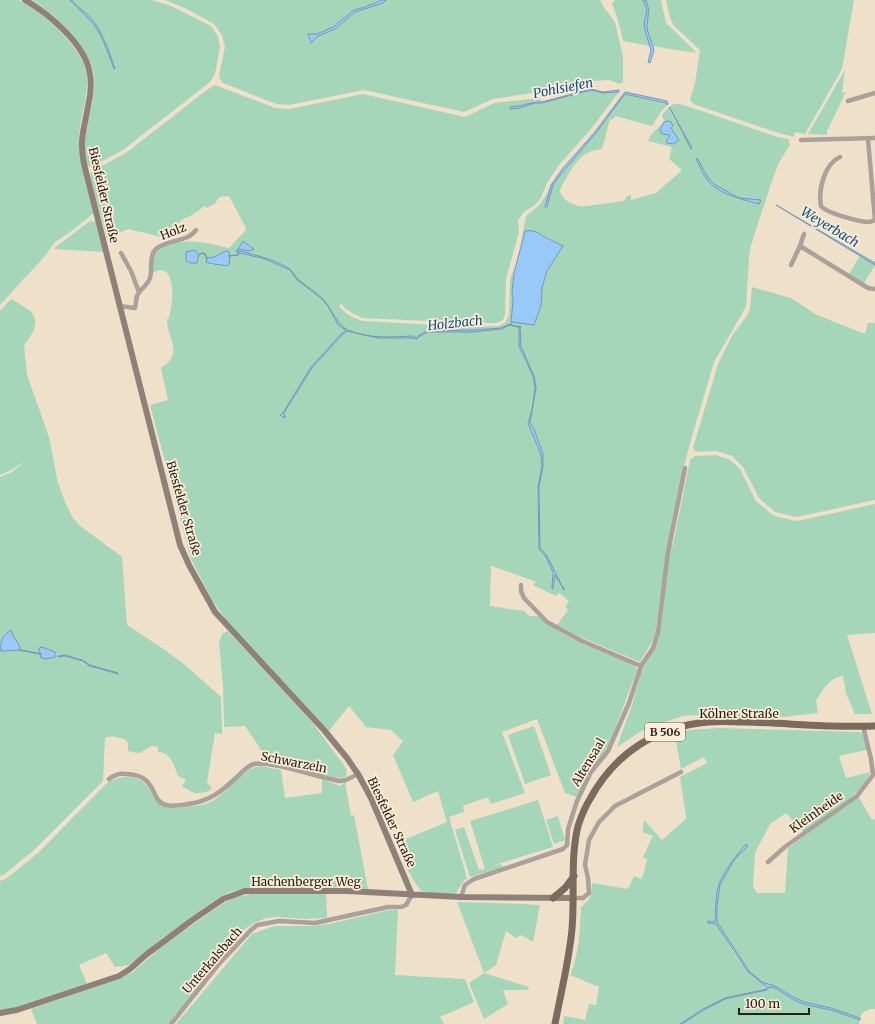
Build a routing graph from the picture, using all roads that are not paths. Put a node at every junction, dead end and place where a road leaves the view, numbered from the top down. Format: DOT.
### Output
graph roads {
  1 [pos="25,0"];
  2 [pos="875,93"];
  3 [pos="848,101"];
  4 [pos="875,138"];
  5 [pos="868,139"];
  6 [pos="801,140"];
  7 [pos="840,157"];
  8 [pos="875,220"];
  9 [pos="196,230"];
  10 [pos="804,234"];
  11 [pos="800,246"];
  12 [pos="121,253"];
  13 [pos="792,265"];
  14 [pos="875,289"];
  15 [pos="139,292"];
  16 [pos="120,306"];
  17 [pos="685,468"];
  18 [pos="520,585"];
  19 [pos="641,666"];
  20 [pos="863,726"];
  21 [pos="875,726"];
  22 [pos="681,772"];
  23 [pos="358,774"];
  24 [pos="874,775"];
  25 [pos="109,779"];
  26 [pos="768,862"];
  27 [pos="574,876"];
  28 [pos="412,895"];
  29 [pos="461,897"];
  30 [pos="553,898"];
  31 [pos="573,898"];
  32 [pos="0,1013"];
  33 [pos="171,1024"];
  34 [pos="555,1024"];
  1 -- 16 [label="street, Biesfelder Straße"];
  2 -- 3 [label="street"];
  4 -- 5 [label="street"];
  5 -- 6 [label="street"];
  5 -- 8 [label="street"];
  7 -- 8 [label="street"];
  9 -- 15 [label="street, Holz"];
  10 -- 11 [label="street"];
  11 -- 13 [label="street"];
  11 -- 14 [label="street"];
  12 -- 15 [label="street"];
  15 -- 16 [label="street, Holz"];
  16 -- 23 [label="street, Biesfelder Straße"];
  17 -- 19 [label="street, Altensaal"];
  18 -- 19 [label="street"];
  19 -- 29 [label="street, Altensaal"];
  20 -- 21 [label="main road, Kölner Straße / B 506"];
  20 -- 24 [label="street, Kleinheide"];
  20 -- 27 [label="main road, Kölner Straße / B 506"];
  22 -- 31 [label="street"];
  23 -- 25 [label="street, Schwarzeln"];
  23 -- 28 [label="street, Biesfelder Straße"];
  24 -- 26 [label="street, Kleinheide"];
  27 -- 30 [label="main road"];
  27 -- 31 [label="main road, Kölner Straße / B 506"];
  28 -- 29 [label="street, Hachenberger Weg"];
  28 -- 32 [label="street, Hachenberger Weg"];
  28 -- 33 [label="street, Unterkalsbach"];
  29 -- 30 [label="street, Hachenberger Weg"];
  30 -- 31 [label="street, Hachenberger Weg"];
  31 -- 34 [label="main road, Kölner Straße / B 506"];
}
